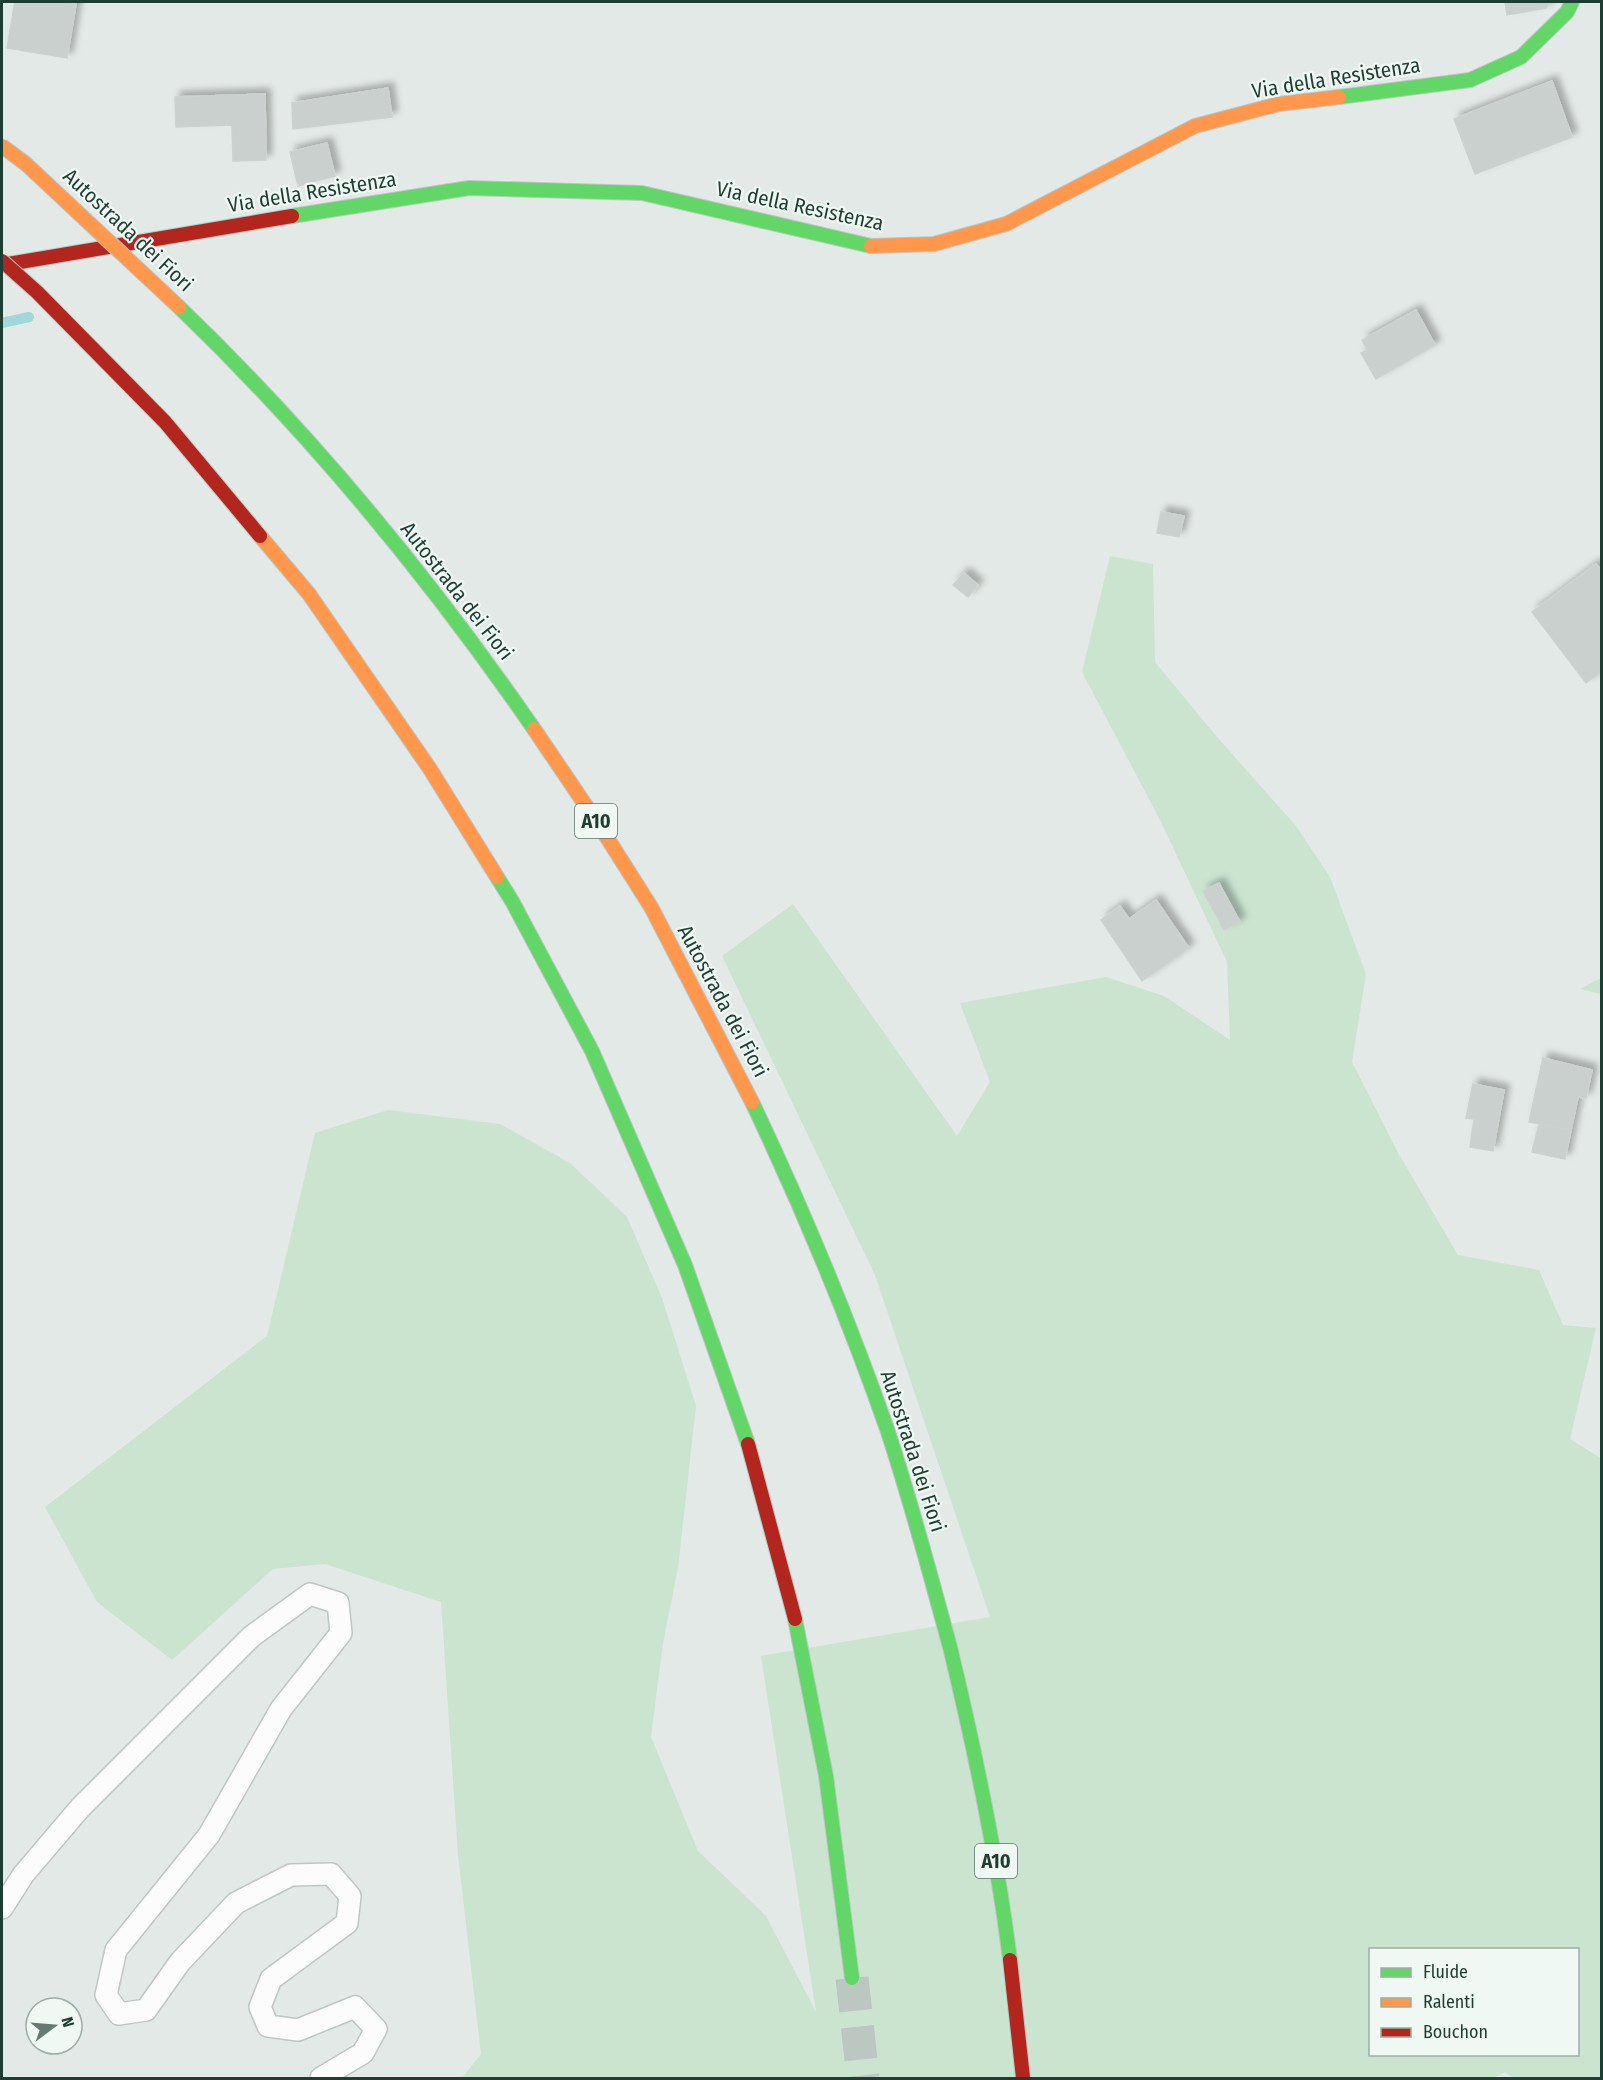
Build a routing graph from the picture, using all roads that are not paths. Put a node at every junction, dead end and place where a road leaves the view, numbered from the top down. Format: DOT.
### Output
graph roads {
  1 [pos="1572,2"];
  2 [pos="2,146"];
  3 [pos="2,263"];
  4 [pos="2,1908"];
  5 [pos="852,1978"];
  6 [pos="321,2079"];
  7 [pos="1023,2079"];
  1 -- 3 [label="main road, Via della Resistenza"];
  2 -- 7 [label="main road, Autostrada dei Fiori / A10, bridge"];
  3 -- 5 [label="main road, bridge"];
  4 -- 6 [label="lane"];
}
